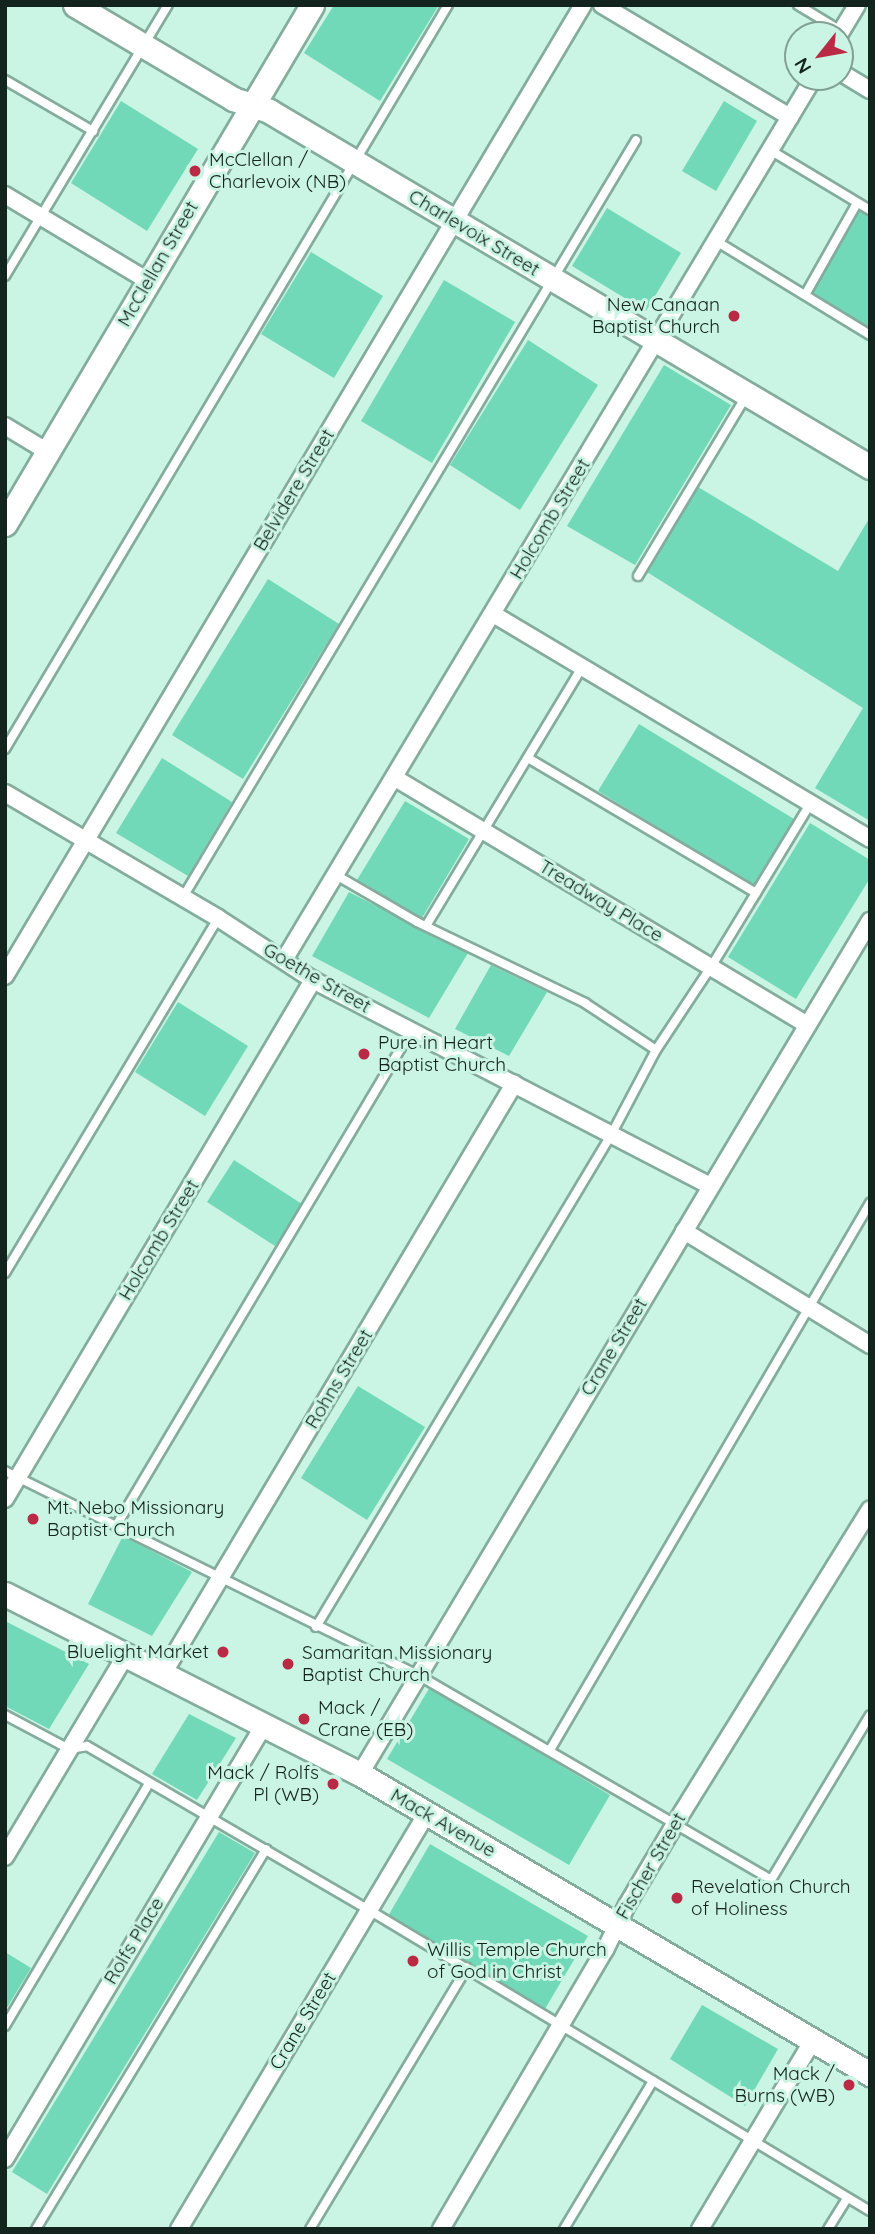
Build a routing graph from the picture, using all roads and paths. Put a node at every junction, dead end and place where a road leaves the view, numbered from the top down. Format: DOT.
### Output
graph roads {
  1 [pos="75,5"];
  2 [pos="168,5"];
  3 [pos="313,5"];
  4 [pos="448,5"];
  5 [pos="583,5"];
  6 [pos="602,5"];
  7 [pos="798,5"];
  8 [pos="856,5"];
  9 [pos="822,21"];
  10 [pos="847,21"];
  11 [pos="144,47"];
  12 [pos="5,80"];
  13 [pos="854,80"];
  14 [pos="870,90"];
  15 [pos="806,91"];
  16 [pos="253,106"];
  17 [pos="790,117"];
  18 [pos="93,131"];
  19 [pos="636,140"];
  20 [pos="770,150"];
  21 [pos="355,163"];
  22 [pos="5,195"];
  23 [pos="857,203"];
  24 [pos="870,210"];
  25 [pos="41,216"];
  26 [pos="454,222"];
  27 [pos="716,241"];
  28 [pos="5,276"];
  29 [pos="554,280"];
  30 [pos="148,281"];
  31 [pos="805,296"];
  32 [pos="870,335"];
  33 [pos="658,340"];
  34 [pos="747,393"];
  35 [pos="5,426"];
  36 [pos="48,452"];
  37 [pos="870,467"];
  38 [pos="5,524"];
  39 [pos="638,576"];
  40 [pos="493,614"];
  41 [pos="582,667"];
  42 [pos="5,749"];
  43 [pos="528,758"];
  44 [pos="395,778"];
  45 [pos="5,793"];
  46 [pos="810,804"];
  47 [pos="484,831"];
  48 [pos="86,838"];
  49 [pos="870,839"];
  50 [pos="336,875"];
  51 [pos="756,893"];
  52 [pos="183,897"];
  53 [pos="218,918"];
  54 [pos="870,921"];
  55 [pos="426,926"];
  56 [pos="284,960"];
  57 [pos="711,967"];
  58 [pos="5,976"];
  59 [pos="313,980"];
  60 [pos="807,1025"];
  61 [pos="411,1031"];
  62 [pos="656,1050"];
  63 [pos="514,1084"];
  64 [pos="611,1135"];
  65 [pos="711,1186"];
  66 [pos="870,1203"];
  67 [pos="684,1231"];
  68 [pos="5,1273"];
  69 [pos="807,1307"];
  70 [pos="870,1345"];
  71 [pos="12,1474"];
  72 [pos="5,1499"];
  73 [pos="870,1508"];
  74 [pos="116,1526"];
  75 [pos="220,1577"];
  76 [pos="5,1594"];
  77 [pos="316,1627"];
  78 [pos="126,1655"];
  79 [pos="163,1674"];
  80 [pos="418,1675"];
  81 [pos="870,1715"];
  82 [pos="5,1716"];
  83 [pos="264,1725"];
  84 [pos="69,1749"];
  85 [pos="550,1750"];
  86 [pos="360,1774"];
  87 [pos="149,1783"];
  88 [pos="427,1813"];
  89 [pos="209,1815"];
  90 [pos="675,1824"];
  91 [pos="265,1849"];
  92 [pos="5,1857"];
  93 [pos="369,1910"];
  94 [pos="617,1926"];
  95 [pos="467,1968"];
  96 [pos="561,2025"];
  97 [pos="5,2026"];
  98 [pos="813,2040"];
  99 [pos="867,2065"];
  100 [pos="653,2081"];
  101 [pos="752,2142"];
  102 [pos="5,2159"];
  103 [pos="847,2198"];
  104 [pos="870,2211"];
  105 [pos="36,2229"];
  106 [pos="179,2229"];
  107 [pos="310,2229"];
  108 [pos="441,2229"];
  109 [pos="564,2229"];
  110 [pos="700,2229"];
  111 [pos="828,2229"];
  1 -- 11 [label="street, Charlevoix Street"];
  2 -- 11 [label="lane"];
  3 -- 16 [label="street, McClellan Street"];
  4 -- 21 [label="lane"];
  5 -- 26 [label="street, Belvidere Street"];
  6 -- 17 [label="street"];
  7 -- 9 [label="lane"];
  8 -- 10 [label="street"];
  11 -- 16 [label="street, Charlevoix Street"];
  11 -- 18 [label="lane"];
  12 -- 18 [label="lane"];
  13 -- 14 [label="street"];
  15 -- 17 [label="street, Holcomb Street"];
  16 -- 21 [label="street, Charlevoix Street"];
  16 -- 30 [label="street, McClellan Street"];
  17 -- 20 [label="street, Holcomb Street"];
  18 -- 25 [label="lane"];
  19 -- 29 [label="lane"];
  20 -- 23 [label="lane"];
  20 -- 27 [label="street, Holcomb Street"];
  21 -- 26 [label="street, Charlevoix Street"];
  21 -- 42 [label="lane"];
  22 -- 25 [label="street"];
  23 -- 24 [label="lane"];
  23 -- 31 [label="lane"];
  25 -- 28 [label="lane"];
  25 -- 30 [label="street"];
  26 -- 29 [label="street, Charlevoix Street"];
  26 -- 48 [label="street, Belvidere Street"];
  27 -- 31 [label="lane"];
  27 -- 33 [label="street, Holcomb Street"];
  29 -- 33 [label="street, Charlevoix Street"];
  29 -- 52 [label="lane"];
  30 -- 36 [label="street, McClellan Street"];
  31 -- 32 [label="lane"];
  33 -- 34 [label="street, Charlevoix Street"];
  33 -- 40 [label="street, Holcomb Street"];
  34 -- 37 [label="street, Charlevoix Street"];
  34 -- 39 [label="lane"];
  35 -- 36 [label="street"];
  36 -- 38 [label="street, McClellan Street"];
  40 -- 41 [label="street"];
  40 -- 44 [label="street, Holcomb Street"];
  41 -- 43 [label="lane"];
  41 -- 46 [label="street"];
  43 -- 47 [label="lane"];
  43 -- 51 [label="lane"];
  44 -- 47 [label="street, Treadway Place"];
  44 -- 50 [label="street, Holcomb Street"];
  45 -- 48 [label="street, Goethe Street"];
  46 -- 49 [label="street"];
  46 -- 51 [label="lane"];
  47 -- 55 [label="lane"];
  47 -- 57 [label="street, Treadway Place"];
  48 -- 52 [label="street, Goethe Street"];
  48 -- 58 [label="street, Belvidere Street"];
  50 -- 55 [label="lane"];
  50 -- 56 [label="street, Holcomb Street"];
  51 -- 57 [label="lane"];
  52 -- 53 [label="street, Goethe Street"];
  53 -- 56 [label="street, Goethe Street"];
  53 -- 68 [label="lane"];
  54 -- 60 [label="street, Crane Street"];
  55 -- 62 [label="lane"];
  56 -- 59 [label="street, Goethe Street"];
  57 -- 60 [label="street, Treadway Place"];
  57 -- 62 [label="lane"];
  59 -- 61 [label="street, Goethe Street"];
  59 -- 71 [label="street, Holcomb Street"];
  60 -- 65 [label="street, Crane Street"];
  61 -- 63 [label="street, Goethe Street"];
  61 -- 74 [label="lane"];
  62 -- 64 [label="lane"];
  63 -- 64 [label="street, Goethe Street"];
  63 -- 75 [label="street, Rohns Street"];
  64 -- 65 [label="street, Goethe Street"];
  64 -- 77 [label="lane"];
  65 -- 67 [label="street, Crane Street"];
  66 -- 69 [label="lane"];
  67 -- 69 [label="street"];
  67 -- 80 [label="street, Crane Street"];
  69 -- 70 [label="street"];
  69 -- 85 [label="lane"];
  71 -- 72 [label="street, Holcomb Street"];
  71 -- 74 [label="lane"];
  73 -- 90 [label="street, Fischer Street"];
  74 -- 75 [label="lane"];
  75 -- 77 [label="lane"];
  75 -- 79 [label="street, Rohns Street"];
  76 -- 78 [label="street, Mack Avenue"];
  77 -- 80 [label="lane"];
  78 -- 79 [label="street, Mack Avenue"];
  78 -- 84 [label="street"];
  79 -- 83 [label="street, Mack Avenue"];
  80 -- 85 [label="lane"];
  80 -- 86 [label="street, Crane Street"];
  81 -- 90 [label="lane"];
  82 -- 84 [label="lane"];
  83 -- 86 [label="street, Mack Avenue"];
  83 -- 89 [label="street, Rolfs Place"];
  84 -- 87 [label="lane"];
  84 -- 92 [label="street"];
  85 -- 90 [label="lane"];
  86 -- 88 [label="street, Mack Avenue"];
  87 -- 89 [label="lane"];
  87 -- 97 [label="lane"];
  88 -- 93 [label="street, Crane Street"];
  88 -- 94 [label="street, Mack Avenue"];
  89 -- 91 [label="lane"];
  89 -- 102 [label="street, Rolfs Place"];
  90 -- 94 [label="street, Fischer Street"];
  91 -- 93 [label="lane"];
  91 -- 105 [label="lane"];
  93 -- 95 [label="lane"];
  93 -- 106 [label="street, Crane Street"];
  94 -- 96 [label="street, Fischer Street"];
  94 -- 98 [label="street, Mack Avenue"];
  95 -- 96 [label="lane"];
  95 -- 107 [label="lane"];
  96 -- 100 [label="lane"];
  96 -- 108 [label="street, Fischer Street"];
  98 -- 99 [label="street, Mack Avenue"];
  98 -- 101 [label="street"];
  100 -- 101 [label="lane"];
  100 -- 109 [label="lane"];
  101 -- 103 [label="lane"];
  101 -- 110 [label="street"];
  103 -- 104 [label="lane"];
  103 -- 111 [label="lane"];
}
